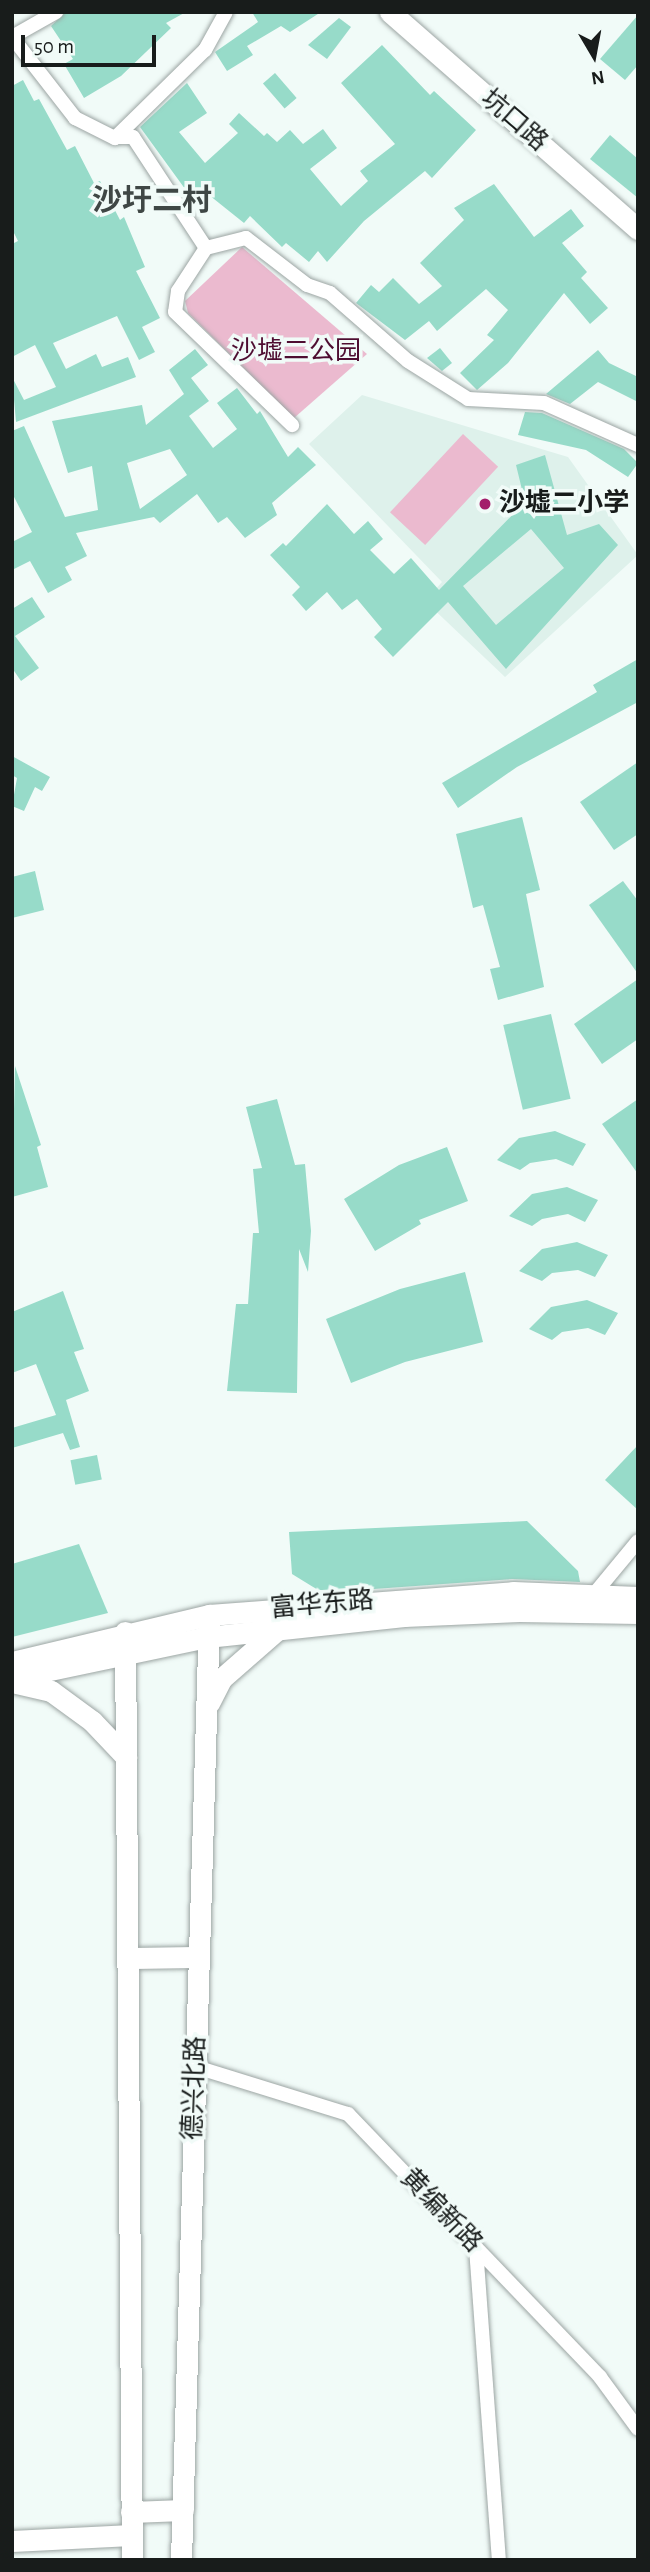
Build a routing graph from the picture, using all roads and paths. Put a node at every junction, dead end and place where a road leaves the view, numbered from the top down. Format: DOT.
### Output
graph roads {
  1 [pos="56,12"];
  2 [pos="226,12"];
  3 [pos="390,12"];
  4 [pos="12,37"];
  5 [pos="116,137"];
  6 [pos="638,229"];
  7 [pos="206,248"];
  8 [pos="292,425"];
  9 [pos="638,445"];
  10 [pos="638,1541"];
  11 [pos="595,1593"];
  12 [pos="638,1597"];
  13 [pos="638,1613"];
  14 [pos="209,1615"];
  15 [pos="278,1629"];
  16 [pos="125,1632"];
  17 [pos="207,1637"];
  18 [pos="126,1654"];
  19 [pos="12,1662"];
  20 [pos="12,1680"];
  21 [pos="205,1711"];
  22 [pos="126,1757"];
  23 [pos="199,1957"];
  24 [pos="128,1958"];
  25 [pos="196,2067"];
  26 [pos="476,2248"];
  27 [pos="638,2429"];
  28 [pos="183,2510"];
  29 [pos="131,2512"];
  30 [pos="131,2535"];
  31 [pos="12,2541"];
  32 [pos="132,2560"];
  33 [pos="181,2560"];
  34 [pos="499,2560"];
  1 -- 4 [label="street"];
  2 -- 5 [label="street"];
  3 -- 6 [label="street, 坑口路"];
  4 -- 5 [label="street"];
  5 -- 7 [label="street"];
  7 -- 8 [label="street"];
  7 -- 9 [label="street"];
  10 -- 11 [label="street"];
  11 -- 12 [label="street, 富华东路"];
  11 -- 14 [label="street, 富华东路"];
  13 -- 15 [label="street, 富华东路"];
  14 -- 16 [label="street, 富华东路"];
  14 -- 17 [label="street, 德兴北路"];
  15 -- 17 [label="street, 富华东路"];
  15 -- 21 [label="street"];
  16 -- 18 [label="street"];
  16 -- 19 [label="street, 富华东路"];
  17 -- 18 [label="street, 富华东路"];
  17 -- 21 [label="street, 德兴北路"];
  18 -- 20 [label="street, 富华东路"];
  18 -- 22 [label="street"];
  20 -- 22 [label="street"];
  21 -- 23 [label="street, 德兴北路"];
  22 -- 24 [label="street"];
  23 -- 24 [label="street"];
  23 -- 25 [label="street, 德兴北路"];
  24 -- 29 [label="street"];
  25 -- 26 [label="street, 黄编新路"];
  25 -- 28 [label="street, 德兴北路"];
  26 -- 27 [label="street, 黄编新路"];
  26 -- 34 [label="street"];
  28 -- 29 [label="street"];
  28 -- 33 [label="street, 德兴北路"];
  29 -- 30 [label="street"];
  30 -- 31 [label="street"];
  30 -- 32 [label="street"];
}
